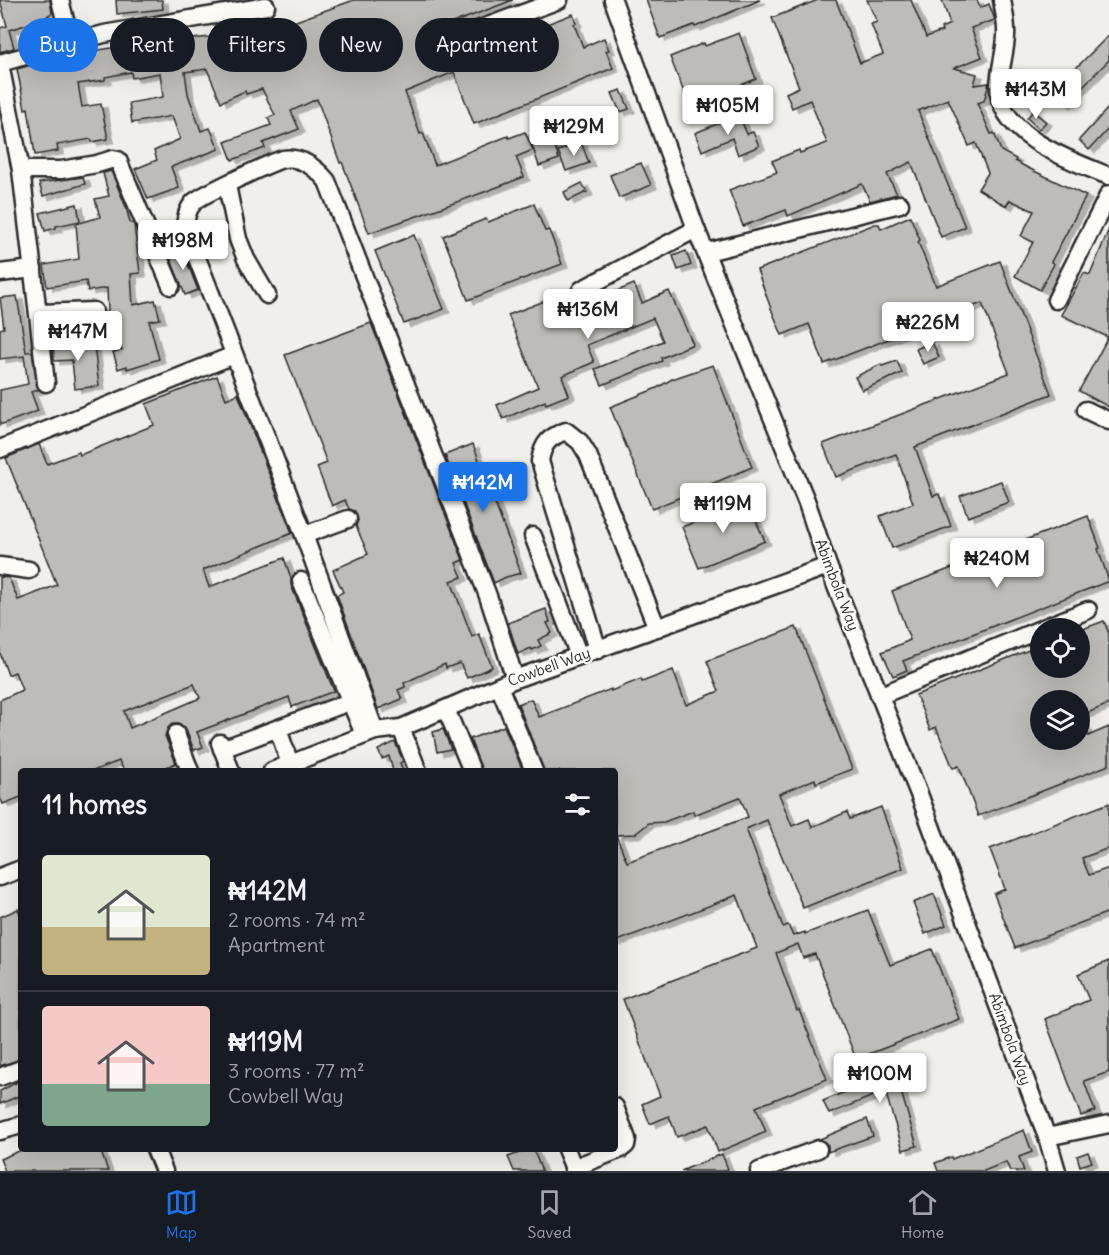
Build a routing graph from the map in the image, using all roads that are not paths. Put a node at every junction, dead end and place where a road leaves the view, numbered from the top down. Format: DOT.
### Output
graph roads {
  1 [pos="60,0"];
  2 [pos="559,0"];
  3 [pos="613,0"];
  4 [pos="1002,0"];
  5 [pos="266,6"];
  6 [pos="65,18"];
  7 [pos="510,18"];
  8 [pos="98,36"];
  9 [pos="18,59"];
  10 [pos="0,64"];
  11 [pos="21,170"];
  12 [pos="1109,176"];
  13 [pos="227,185"];
  14 [pos="1109,195"];
  15 [pos="900,204"];
  16 [pos="696,229"];
  17 [pos="706,252"];
  18 [pos="33,269"];
  19 [pos="0,273"];
  20 [pos="171,286"];
  21 [pos="581,290"];
  22 [pos="267,295"];
  23 [pos="1056,300"];
  24 [pos="94,311"];
  25 [pos="39,312"];
  26 [pos="234,355"];
  27 [pos="46,383"];
  28 [pos="1086,410"];
  29 [pos="1109,421"];
  30 [pos="0,449"];
  31 [pos="348,519"];
  32 [pos="304,535"];
  33 [pos="533,536"];
  34 [pos="0,566"];
  35 [pos="828,566"];
  36 [pos="29,570"];
  37 [pos="302,581"];
  38 [pos="1088,610"];
  39 [pos="1069,618"];
  40 [pos="657,628"];
  41 [pos="1030,634"];
  42 [pos="598,650"];
  43 [pos="579,656"];
  44 [pos="515,679"];
  45 [pos="499,686"];
  46 [pos="879,696"];
  47 [pos="351,701"];
  48 [pos="446,709"];
  49 [pos="401,728"];
  50 [pos="278,729"];
  51 [pos="370,733"];
  52 [pos="176,734"];
  53 [pos="290,764"];
  54 [pos="189,768"];
  55 [pos="230,768"];
  56 [pos="280,768"];
  57 [pos="417,768"];
  58 [pos="471,768"];
  59 [pos="533,768"];
  60 [pos="18,870"];
  61 [pos="0,877"];
  62 [pos="18,1070"];
  63 [pos="0,1077"];
  64 [pos="618,1115"];
  65 [pos="1109,1124"];
  66 [pos="18,1126"];
  67 [pos="0,1131"];
  68 [pos="1047,1137"];
  69 [pos="818,1149"];
  70 [pos="618,1150"];
  71 [pos="156,1152"];
  72 [pos="567,1152"];
  73 [pos="614,1152"];
  74 [pos="574,1170"];
  75 [pos="164,1171"];
  76 [pos="759,1171"];
  77 [pos="1058,1171"];
  1 -- 6 [label="street"];
  2 -- 7 [label="street"];
  3 -- 16 [label="street, Abimbola Way"];
  4 -- 12 [label="street"];
  5 -- 8 [label="street"];
  9 -- 10 [label="street"];
  10 -- 11 [label="street"];
  11 -- 18 [label="street"];
  11 -- 20 [label="street"];
  13 -- 22 [label="street"];
  13 -- 26 [label="street"];
  13 -- 44 [label="street"];
  14 -- 23 [label="street"];
  15 -- 17 [label="street"];
  16 -- 17 [label="street, Abimbola Way"];
  16 -- 21 [label="street"];
  17 -- 35 [label="street, Abimbola Way"];
  18 -- 19 [label="street"];
  18 -- 25 [label="street"];
  24 -- 25 [label="street"];
  25 -- 27 [label="street"];
  26 -- 30 [label="street"];
  26 -- 32 [label="street"];
  28 -- 29 [label="street"];
  31 -- 32 [label="street"];
  32 -- 51 [label="street"];
  33 -- 43 [label="street"];
  34 -- 36 [label="street"];
  35 -- 40 [label="street, Cowbell Way"];
  35 -- 46 [label="street, Abimbola Way"];
  37 -- 47 [label="street"];
  38 -- 39 [label="street"];
  40 -- 42 [label="street, Cowbell Way"];
  40 -- 42 [label="street"];
  41 -- 46 [label="street"];
  42 -- 43 [label="street, Cowbell Way"];
  43 -- 44 [label="street, Cowbell Way"];
  44 -- 45 [label="street, Cowbell Way"];
  45 -- 48 [label="street, Cowbell Way"];
  45 -- 59 [label="street"];
  46 -- 68 [label="street, Abimbola Way"];
  47 -- 50 [label="street"];
  47 -- 51 [label="street"];
  48 -- 49 [label="street, Cowbell Way"];
  48 -- 58 [label="street"];
  49 -- 51 [label="street, Cowbell Way"];
  49 -- 57 [label="street"];
  50 -- 53 [label="street"];
  50 -- 55 [label="street"];
  51 -- 53 [label="street, Cowbell Way"];
  52 -- 54 [label="street"];
  53 -- 56 [label="street, Cowbell Way"];
  60 -- 61 [label="street"];
  62 -- 63 [label="street"];
  64 -- 70 [label="street"];
  65 -- 68 [label="street"];
  66 -- 67 [label="street"];
  68 -- 77 [label="street, Abimbola Way"];
  69 -- 76 [label="street"];
  71 -- 75 [label="street"];
  72 -- 74 [label="street"];
  73 -- 74 [label="street"];
}
